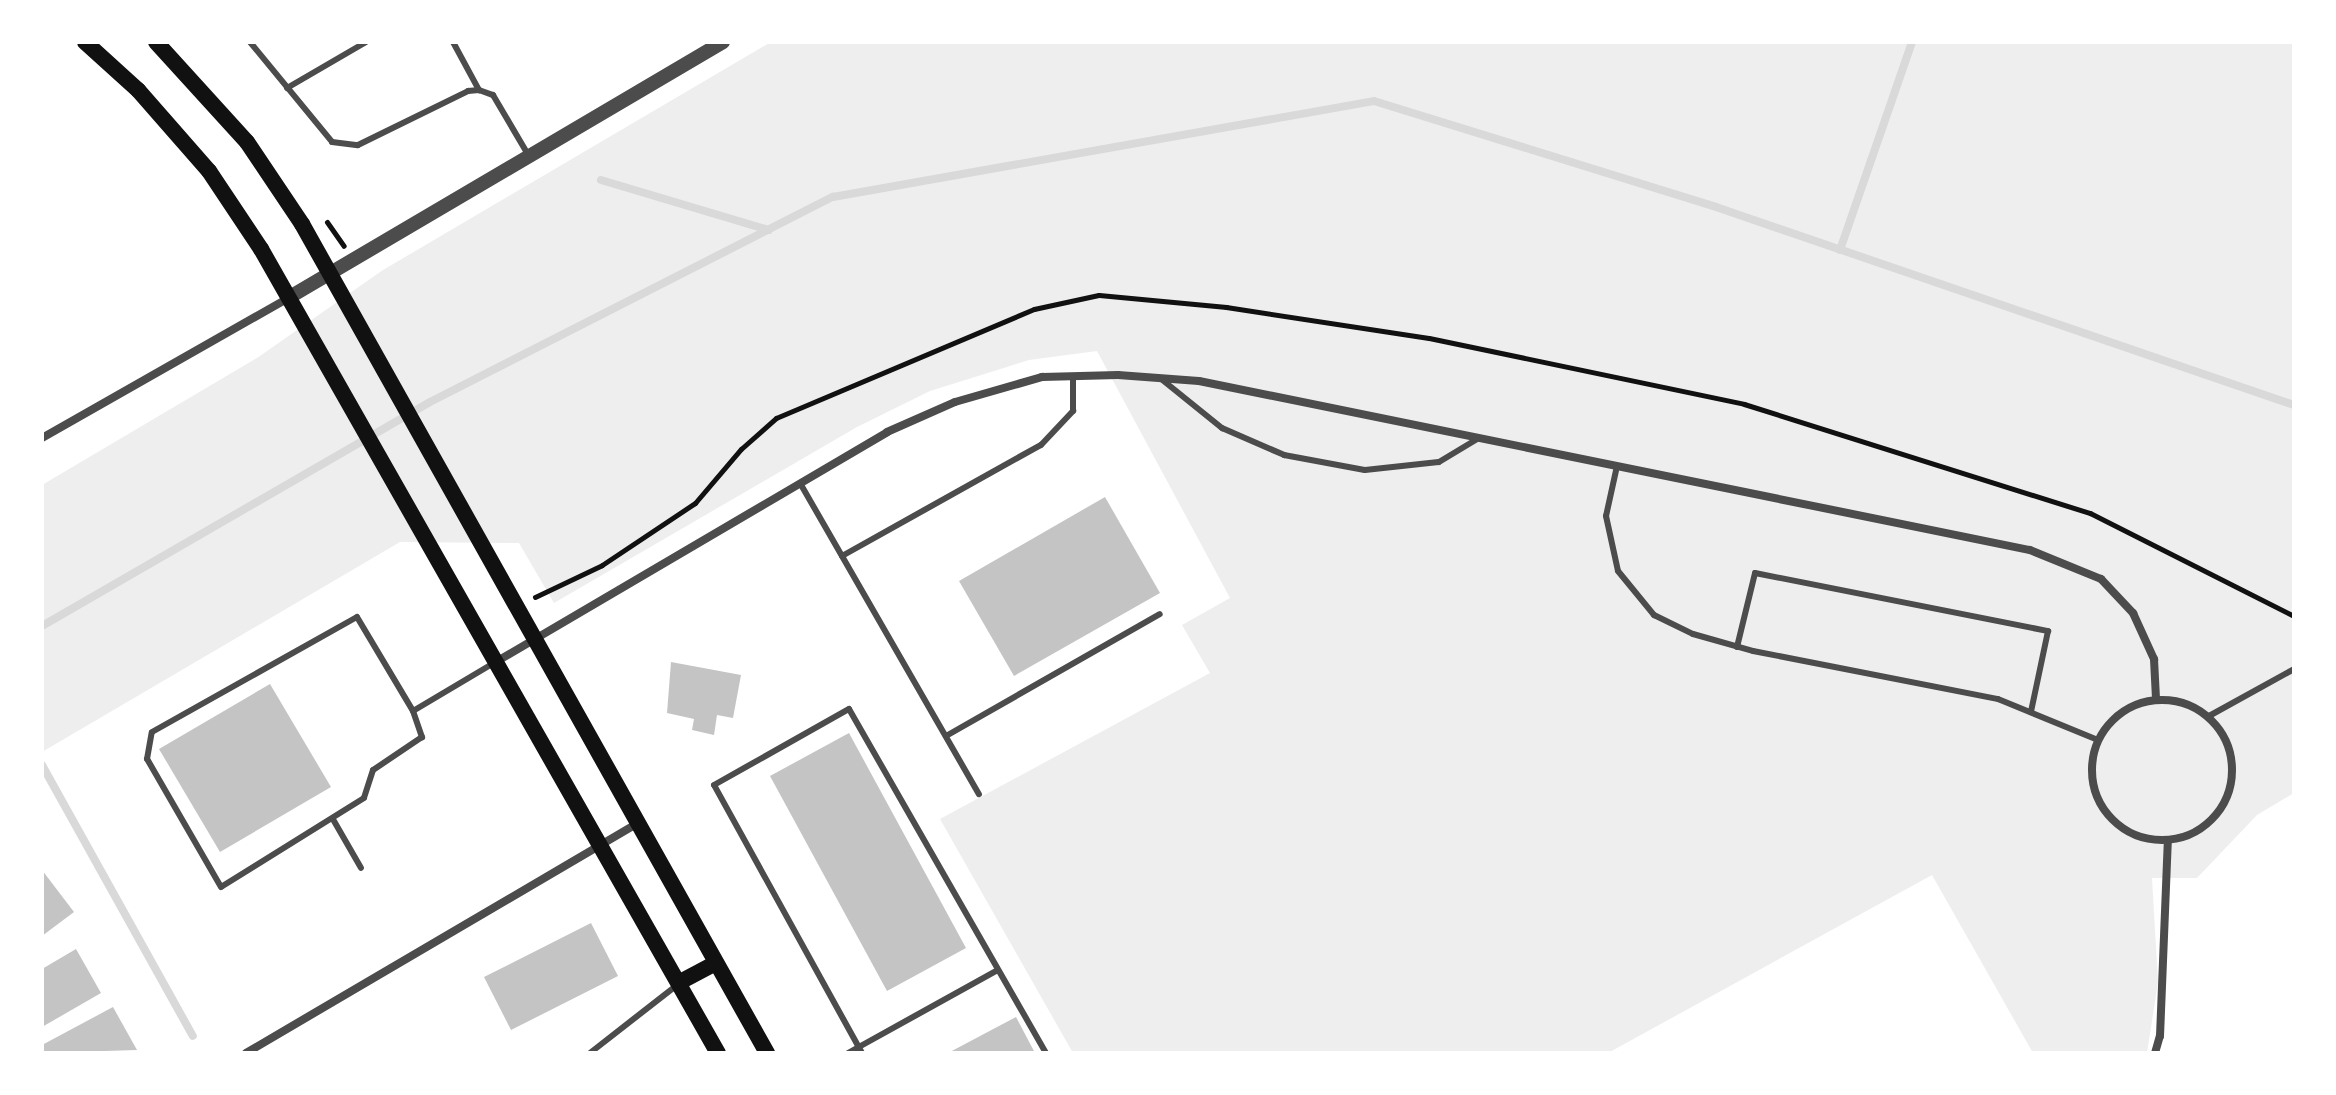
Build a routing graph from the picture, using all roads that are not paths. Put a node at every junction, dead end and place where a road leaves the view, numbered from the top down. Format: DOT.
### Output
graph roads {
  1 [pos="85,42"];
  2 [pos="156,42"];
  3 [pos="250,42"];
  4 [pos="366,42"];
  5 [pos="453,42"];
  6 [pos="723,42"];
  7 [pos="287,88"];
  8 [pos="479,90"];
  9 [pos="529,156"];
  10 [pos="330,274"];
  11 [pos="288,298"];
  12 [pos="1073,377"];
  13 [pos="1160,378"];
  14 [pos="42,438"];
  15 [pos="1479,438"];
  16 [pos="1617,466"];
  17 [pos="800,483"];
  18 [pos="842,556"];
  19 [pos="1160,614"];
  20 [pos="535,639"];
  21 [pos="1737,647"];
  22 [pos="494,663"];
  23 [pos="2294,669"];
  24 [pos="2156,699"];
  25 [pos="413,711"];
  26 [pos="2031,712"];
  27 [pos="2209,716"];
  28 [pos="946,736"];
  29 [pos="2098,740"];
  30 [pos="979,794"];
  31 [pos="334,821"];
  32 [pos="638,823"];
  33 [pos="2168,841"];
  34 [pos="597,847"];
  35 [pos="361,868"];
  36 [pos="715,963"];
  37 [pos="998,970"];
  38 [pos="680,982"];
  39 [pos="860,1050"];
  40 [pos="246,1053"];
  41 [pos="590,1053"];
  42 [pos="718,1053"];
  43 [pos="767,1053"];
  44 [pos="848,1053"];
  45 [pos="1046,1053"];
  46 [pos="2155,1053"];
  1 -- 11 [label="main road"];
  2 -- 10 [label="main road"];
  3 -- 7 [label="lane"];
  4 -- 7 [label="lane"];
  5 -- 8 [label="lane"];
  6 -- 9 [label="street"];
  7 -- 8 [label="lane"];
  8 -- 9 [label="lane"];
  9 -- 10 [label="street"];
  10 -- 11 [label="street"];
  10 -- 20 [label="main road"];
  11 -- 14 [label="street"];
  11 -- 22 [label="main road"];
  12 -- 13 [label="street"];
  12 -- 17 [label="street"];
  12 -- 18 [label="lane"];
  13 -- 15 [label="street"];
  13 -- 15 [label="lane"];
  15 -- 16 [label="street"];
  16 -- 21 [label="lane"];
  16 -- 24 [label="street"];
  17 -- 18 [label="lane"];
  17 -- 20 [label="street"];
  18 -- 28 [label="lane"];
  19 -- 28 [label="lane"];
  20 -- 22 [label="street"];
  20 -- 32 [label="main road"];
  21 -- 26 [label="lane"];
  21 -- 26 [label="lane"];
  22 -- 25 [label="lane"];
  22 -- 34 [label="main road"];
  23 -- 27 [label="lane"];
  24 -- 27 [label="street"];
  24 -- 29 [label="street"];
  25 -- 31 [label="lane"];
  25 -- 31 [label="lane"];
  26 -- 29 [label="lane"];
  27 -- 33 [label="street"];
  28 -- 30 [label="lane"];
  29 -- 33 [label="street"];
  31 -- 35 [label="lane"];
  32 -- 34 [label="street"];
  32 -- 36 [label="main road"];
  33 -- 46 [label="street"];
  34 -- 38 [label="main road"];
  34 -- 40 [label="street"];
  36 -- 38 [label="main road"];
  36 -- 43 [label="main road"];
  37 -- 39 [label="lane"];
  37 -- 39 [label="lane"];
  37 -- 45 [label="lane"];
  38 -- 41 [label="lane"];
  38 -- 42 [label="main road"];
  39 -- 44 [label="lane"];
}
